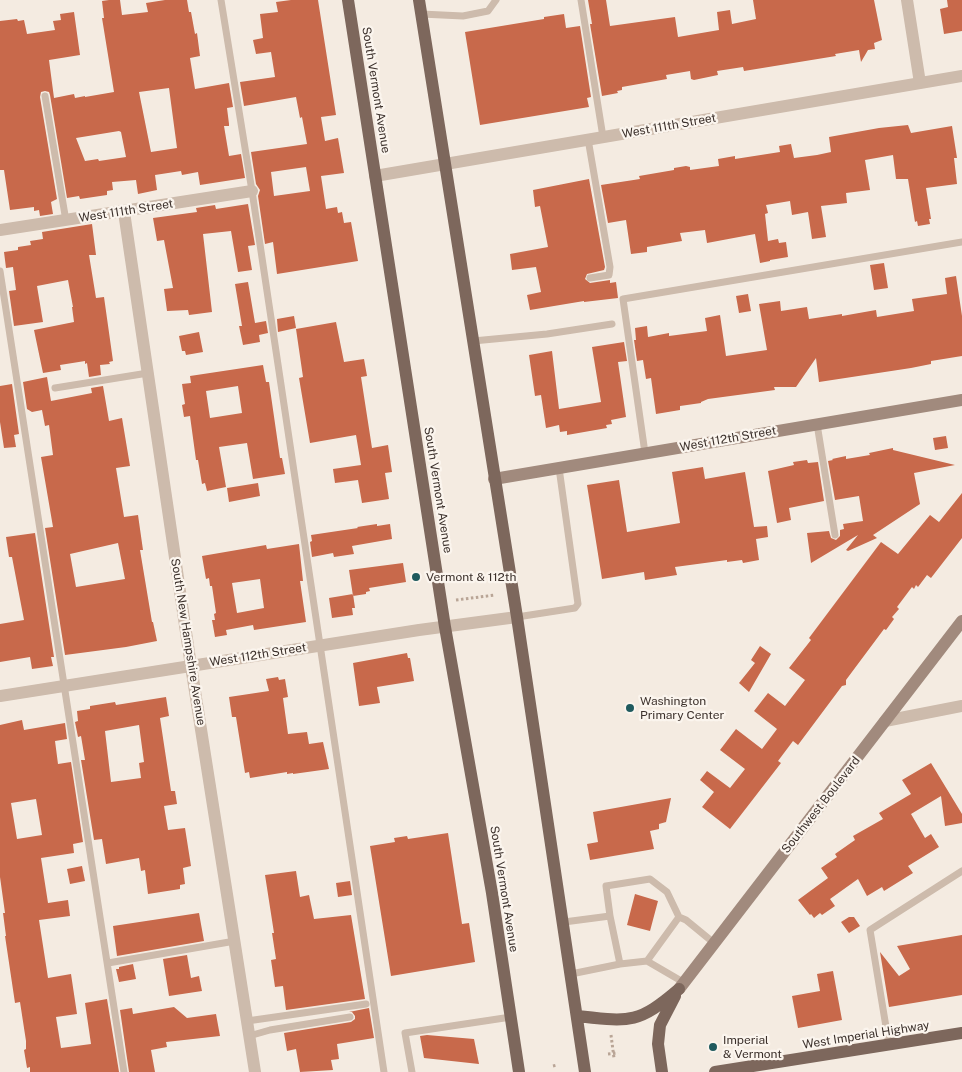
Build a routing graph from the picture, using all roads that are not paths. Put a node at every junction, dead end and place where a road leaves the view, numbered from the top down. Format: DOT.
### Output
graph roads {
  1 [pos="221,0"];
  2 [pos="348,0"];
  3 [pos="419,0"];
  4 [pos="496,0"];
  5 [pos="581,0"];
  6 [pos="907,0"];
  7 [pos="421,14"];
  8 [pos="962,76"];
  9 [pos="920,83"];
  10 [pos="44,96"];
  11 [pos="603,137"];
  12 [pos="588,139"];
  13 [pos="445,164"];
  14 [pos="375,176"];
  15 [pos="252,191"];
  16 [pos="124,212"];
  17 [pos="66,221"];
  18 [pos="0,230"];
  19 [pos="962,242"];
  20 [pos="0,271"];
  21 [pos="590,278"];
  22 [pos="612,324"];
  23 [pos="472,341"];
  24 [pos="148,374"];
  25 [pos="55,388"];
  26 [pos="962,400"];
  27 [pos="817,424"];
  28 [pos="645,453"];
  29 [pos="559,468"];
  30 [pos="494,479"];
  31 [pos="835,535"];
  32 [pos="517,617"];
  33 [pos="962,621"];
  34 [pos="446,626"];
  35 [pos="320,646"];
  36 [pos="191,666"];
  37 [pos="64,685"];
  38 [pos="0,696"];
  39 [pos="962,706"];
  40 [pos="885,721"];
  41 [pos="962,871"];
  42 [pos="610,916"];
  43 [pos="679,916"];
  44 [pos="564,922"];
  45 [pos="235,941"];
  46 [pos="714,944"];
  47 [pos="647,961"];
  48 [pos="108,963"];
  49 [pos="620,964"];
  50 [pos="572,974"];
  51 [pos="681,986"];
  52 [pos="366,1004"];
  53 [pos="511,1016"];
  54 [pos="578,1016"];
  55 [pos="350,1017"];
  56 [pos="247,1021"];
  57 [pos="962,1033"];
  58 [pos="249,1036"];
  59 [pos="889,1045"];
  60 [pos="124,1072"];
  61 [pos="254,1072"];
  62 [pos="384,1072"];
  63 [pos="412,1072"];
  64 [pos="519,1072"];
  65 [pos="585,1072"];
  66 [pos="662,1072"];
  67 [pos="719,1072"];
  1 -- 15 [label="lane"];
  2 -- 14 [label="main road, South Vermont Avenue"];
  3 -- 7 [label="main road"];
  4 -- 7 [label="lane"];
  5 -- 11 [label="lane"];
  6 -- 9 [label="street"];
  7 -- 13 [label="main road"];
  8 -- 9 [label="street, West 111th Street"];
  9 -- 11 [label="street, West 111th Street"];
  10 -- 17 [label="lane"];
  11 -- 12 [label="street, West 111th Street"];
  12 -- 13 [label="street, West 111th Street"];
  12 -- 21 [label="lane"];
  13 -- 14 [label="street, West 111th Street"];
  13 -- 23 [label="main road"];
  14 -- 34 [label="main road, South Vermont Avenue"];
  15 -- 16 [label="street, West 111th Street"];
  15 -- 35 [label="lane"];
  16 -- 17 [label="street, West 111th Street"];
  16 -- 24 [label="street, South New Hampshire Avenue"];
  17 -- 18 [label="street, West 111th Street"];
  19 -- 28 [label="lane"];
  20 -- 37 [label="lane"];
  22 -- 23 [label="lane"];
  23 -- 30 [label="main road"];
  24 -- 25 [label="lane"];
  24 -- 36 [label="street, South New Hampshire Avenue"];
  26 -- 27 [label="street, West 112th Street"];
  27 -- 28 [label="street, West 112th Street"];
  27 -- 31 [label="lane"];
  28 -- 29 [label="street, West 112th Street"];
  29 -- 30 [label="street, West 112th Street"];
  29 -- 32 [label="lane"];
  30 -- 32 [label="main road"];
  32 -- 34 [label="street, West 112th Street"];
  32 -- 44 [label="main road"];
  33 -- 40 [label="street, Southwest Boulevard"];
  34 -- 35 [label="street, West 112th Street"];
  34 -- 53 [label="main road, South Vermont Avenue"];
  35 -- 36 [label="street, West 112th Street"];
  35 -- 62 [label="lane"];
  36 -- 37 [label="street, West 112th Street"];
  36 -- 45 [label="street, South New Hampshire Avenue"];
  37 -- 38 [label="street, West 112th Street"];
  37 -- 48 [label="lane"];
  39 -- 40 [label="street"];
  40 -- 46 [label="street, Southwest Boulevard"];
  41 -- 59 [label="lane"];
  42 -- 43 [label="lane"];
  42 -- 44 [label="lane"];
  42 -- 49 [label="lane"];
  43 -- 46 [label="lane"];
  43 -- 47 [label="lane"];
  44 -- 50 [label="main road"];
  45 -- 48 [label="lane"];
  45 -- 56 [label="street, South New Hampshire Avenue"];
  46 -- 51 [label="street, Southwest Boulevard"];
  47 -- 49 [label="lane"];
  47 -- 51 [label="lane"];
  48 -- 60 [label="lane"];
  49 -- 50 [label="lane"];
  50 -- 54 [label="main road"];
  51 -- 54 [label="main road"];
  51 -- 66 [label="main road"];
  52 -- 56 [label="lane"];
  53 -- 63 [label="lane"];
  53 -- 64 [label="main road, South Vermont Avenue"];
  54 -- 65 [label="main road"];
  55 -- 58 [label="lane"];
  56 -- 58 [label="street, South New Hampshire Avenue"];
  57 -- 59 [label="main road, West Imperial Highway"];
  58 -- 61 [label="street, South New Hampshire Avenue"];
  59 -- 67 [label="main road, West Imperial Highway"];
}
